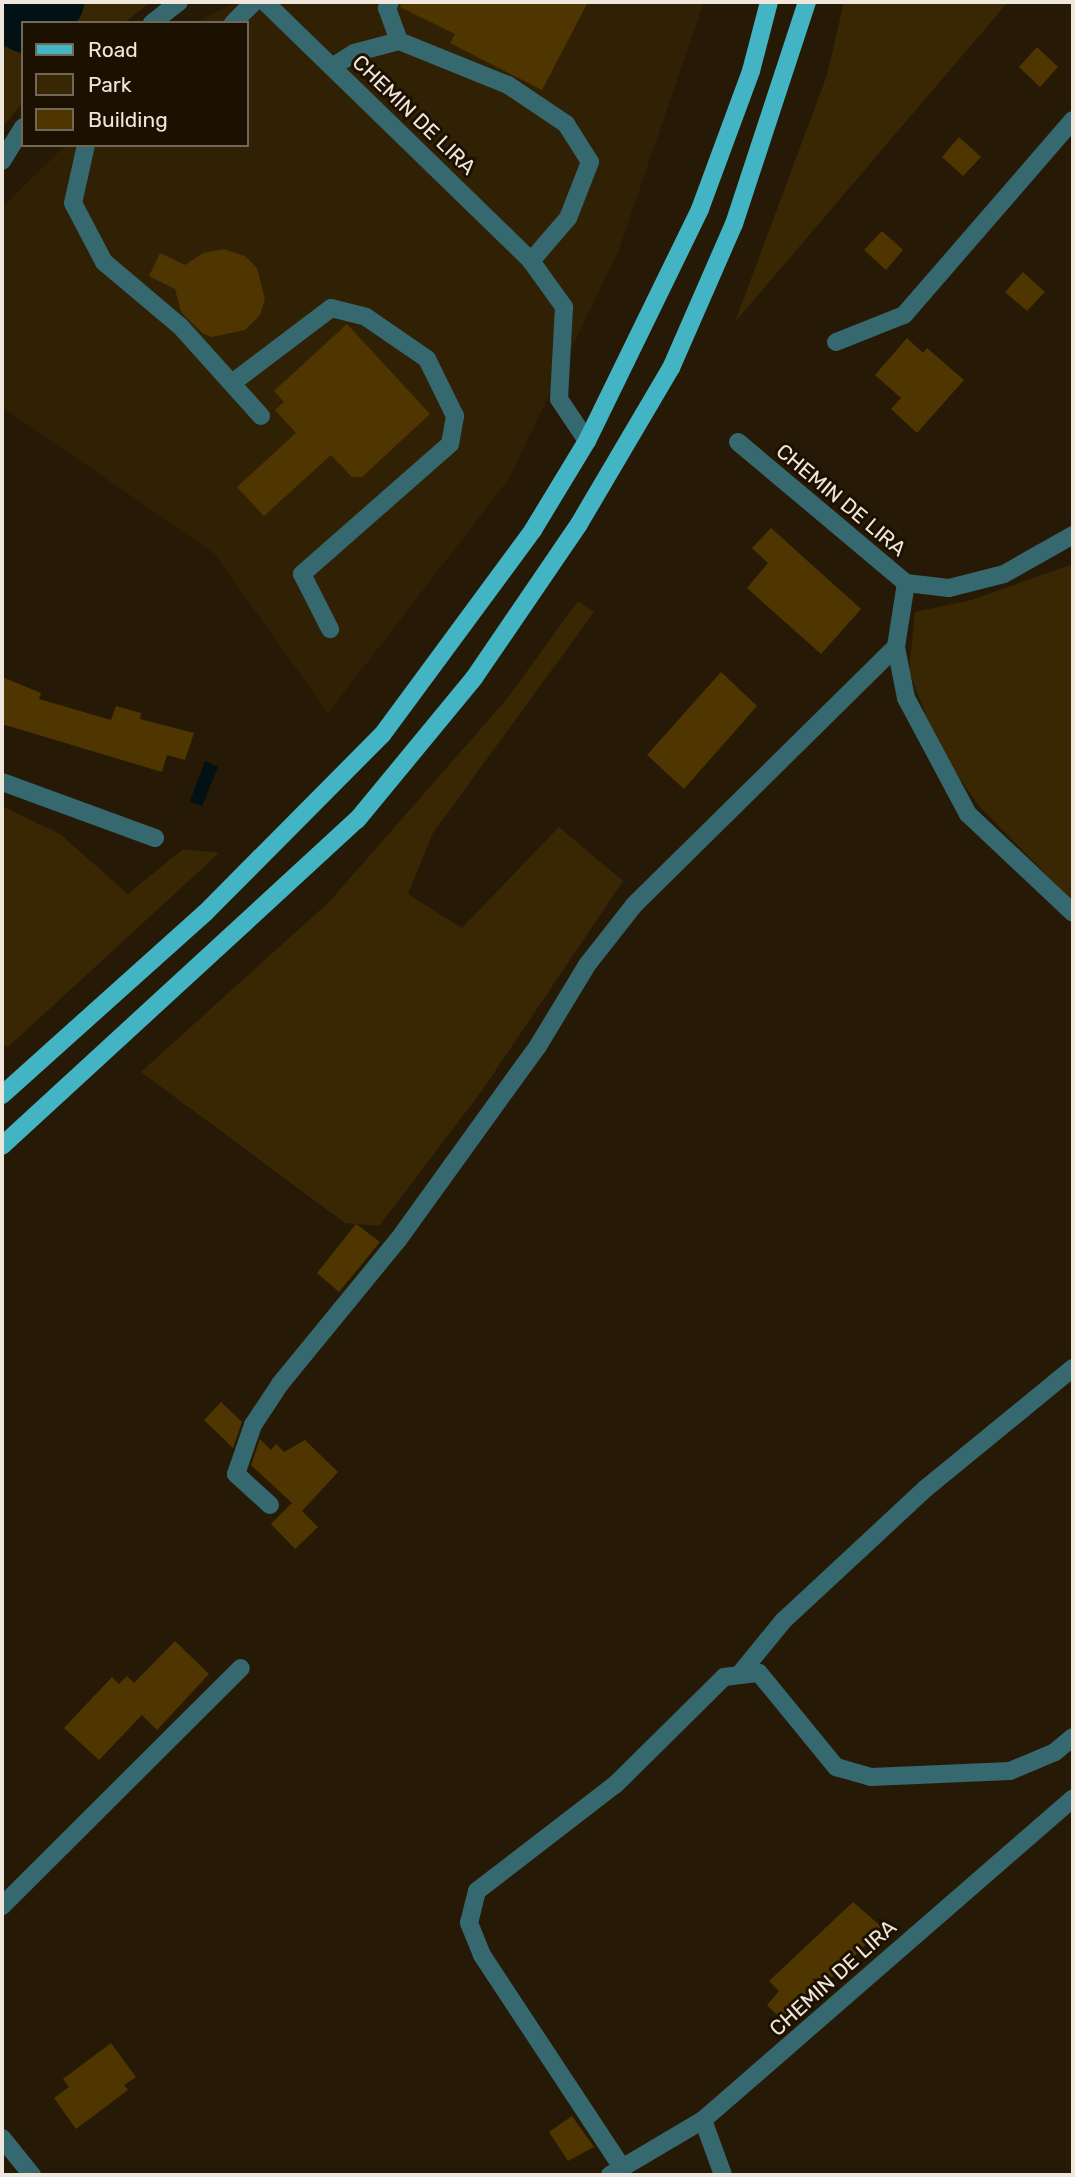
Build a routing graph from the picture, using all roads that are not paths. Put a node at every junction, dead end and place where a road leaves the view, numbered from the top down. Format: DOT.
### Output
graph roads {
  1 [pos="179,2"];
  2 [pos="254,2"];
  3 [pos="265,2"];
  4 [pos="390,2"];
  5 [pos="769,2"];
  6 [pos="807,2"];
  7 [pos="155,21"];
  8 [pos="235,21"];
  9 [pos="399,41"];
  10 [pos="332,67"];
  11 [pos="1073,120"];
  12 [pos="21,130"];
  13 [pos="86,147"];
  14 [pos="2,161"];
  15 [pos="531,261"];
  16 [pos="836,342"];
  17 [pos="232,383"];
  18 [pos="261,416"];
  19 [pos="587,441"];
  20 [pos="738,442"];
  21 [pos="1073,535"];
  22 [pos="905,583"];
  23 [pos="330,629"];
  24 [pos="896,647"];
  25 [pos="2,782"];
  26 [pos="155,838"];
  27 [pos="1073,913"];
  28 [pos="2,1095"];
  29 [pos="2,1146"];
  30 [pos="1073,1368"];
  31 [pos="270,1505"];
  32 [pos="241,1668"];
  33 [pos="739,1675"];
  34 [pos="1073,1737"];
  35 [pos="1073,1798"];
  36 [pos="2,1906"];
  37 [pos="703,2120"];
  38 [pos="2,2138"];
  39 [pos="616,2172"];
  40 [pos="32,2175"];
  41 [pos="723,2175"];
  1 -- 7 [label="street"];
  2 -- 8 [label="street"];
  3 -- 10 [label="street, CHEMIN DE LIRA"];
  4 -- 9 [label="street"];
  5 -- 19 [label="main road"];
  6 -- 29 [label="main road"];
  9 -- 10 [label="street"];
  9 -- 15 [label="street"];
  10 -- 15 [label="street, CHEMIN DE LIRA"];
  11 -- 16 [label="street"];
  12 -- 14 [label="street"];
  13 -- 17 [label="street"];
  15 -- 19 [label="street, CHEMIN DE LIRA"];
  17 -- 18 [label="street"];
  17 -- 23 [label="street"];
  19 -- 28 [label="main road"];
  20 -- 22 [label="street, CHEMIN DE LIRA"];
  21 -- 22 [label="street, CHEMIN DE LIRA"];
  22 -- 24 [label="street"];
  24 -- 27 [label="street"];
  24 -- 31 [label="street"];
  25 -- 26 [label="street"];
  30 -- 33 [label="street"];
  32 -- 36 [label="street"];
  33 -- 34 [label="street"];
  33 -- 39 [label="street"];
  35 -- 37 [label="street, CHEMIN DE LIRA"];
  37 -- 39 [label="street, CHEMIN DE LIRA"];
  37 -- 41 [label="street"];
  38 -- 40 [label="street"];
}
